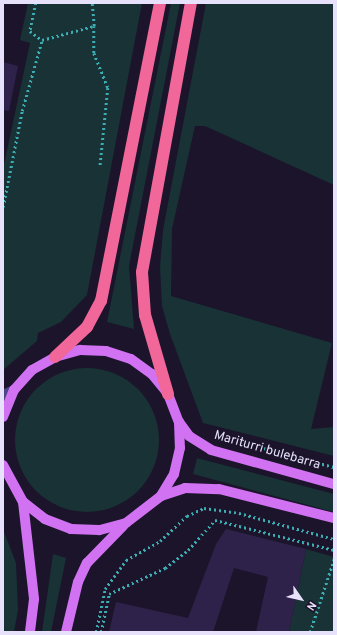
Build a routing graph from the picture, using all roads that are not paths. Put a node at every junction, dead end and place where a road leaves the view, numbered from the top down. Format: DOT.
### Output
graph roads {
  1 [pos="160,3"];
  2 [pos="191,3"];
  3 [pos="55,357"];
  4 [pos="14,390"];
  5 [pos="3,394"];
  6 [pos="168,394"];
  7 [pos="3,417"];
  8 [pos="179,422"];
  9 [pos="3,465"];
  10 [pos="334,484"];
  11 [pos="161,496"];
  12 [pos="24,502"];
  13 [pos="334,518"];
  14 [pos="126,523"];
  15 [pos="30,632"];
  16 [pos="66,632"];
  1 -- 3 [label="highway"];
  2 -- 6 [label="highway"];
  3 -- 4 [label="main road"];
  3 -- 6 [label="main road"];
  4 -- 5 [label="street"];
  4 -- 7 [label="main road"];
  6 -- 8 [label="main road"];
  8 -- 10 [label="main road, Mariturri bulebarra"];
  8 -- 11 [label="main road"];
  9 -- 12 [label="main road"];
  11 -- 13 [label="main road"];
  11 -- 14 [label="main road"];
  12 -- 14 [label="main road"];
  12 -- 15 [label="main road"];
  14 -- 16 [label="main road"];
}
